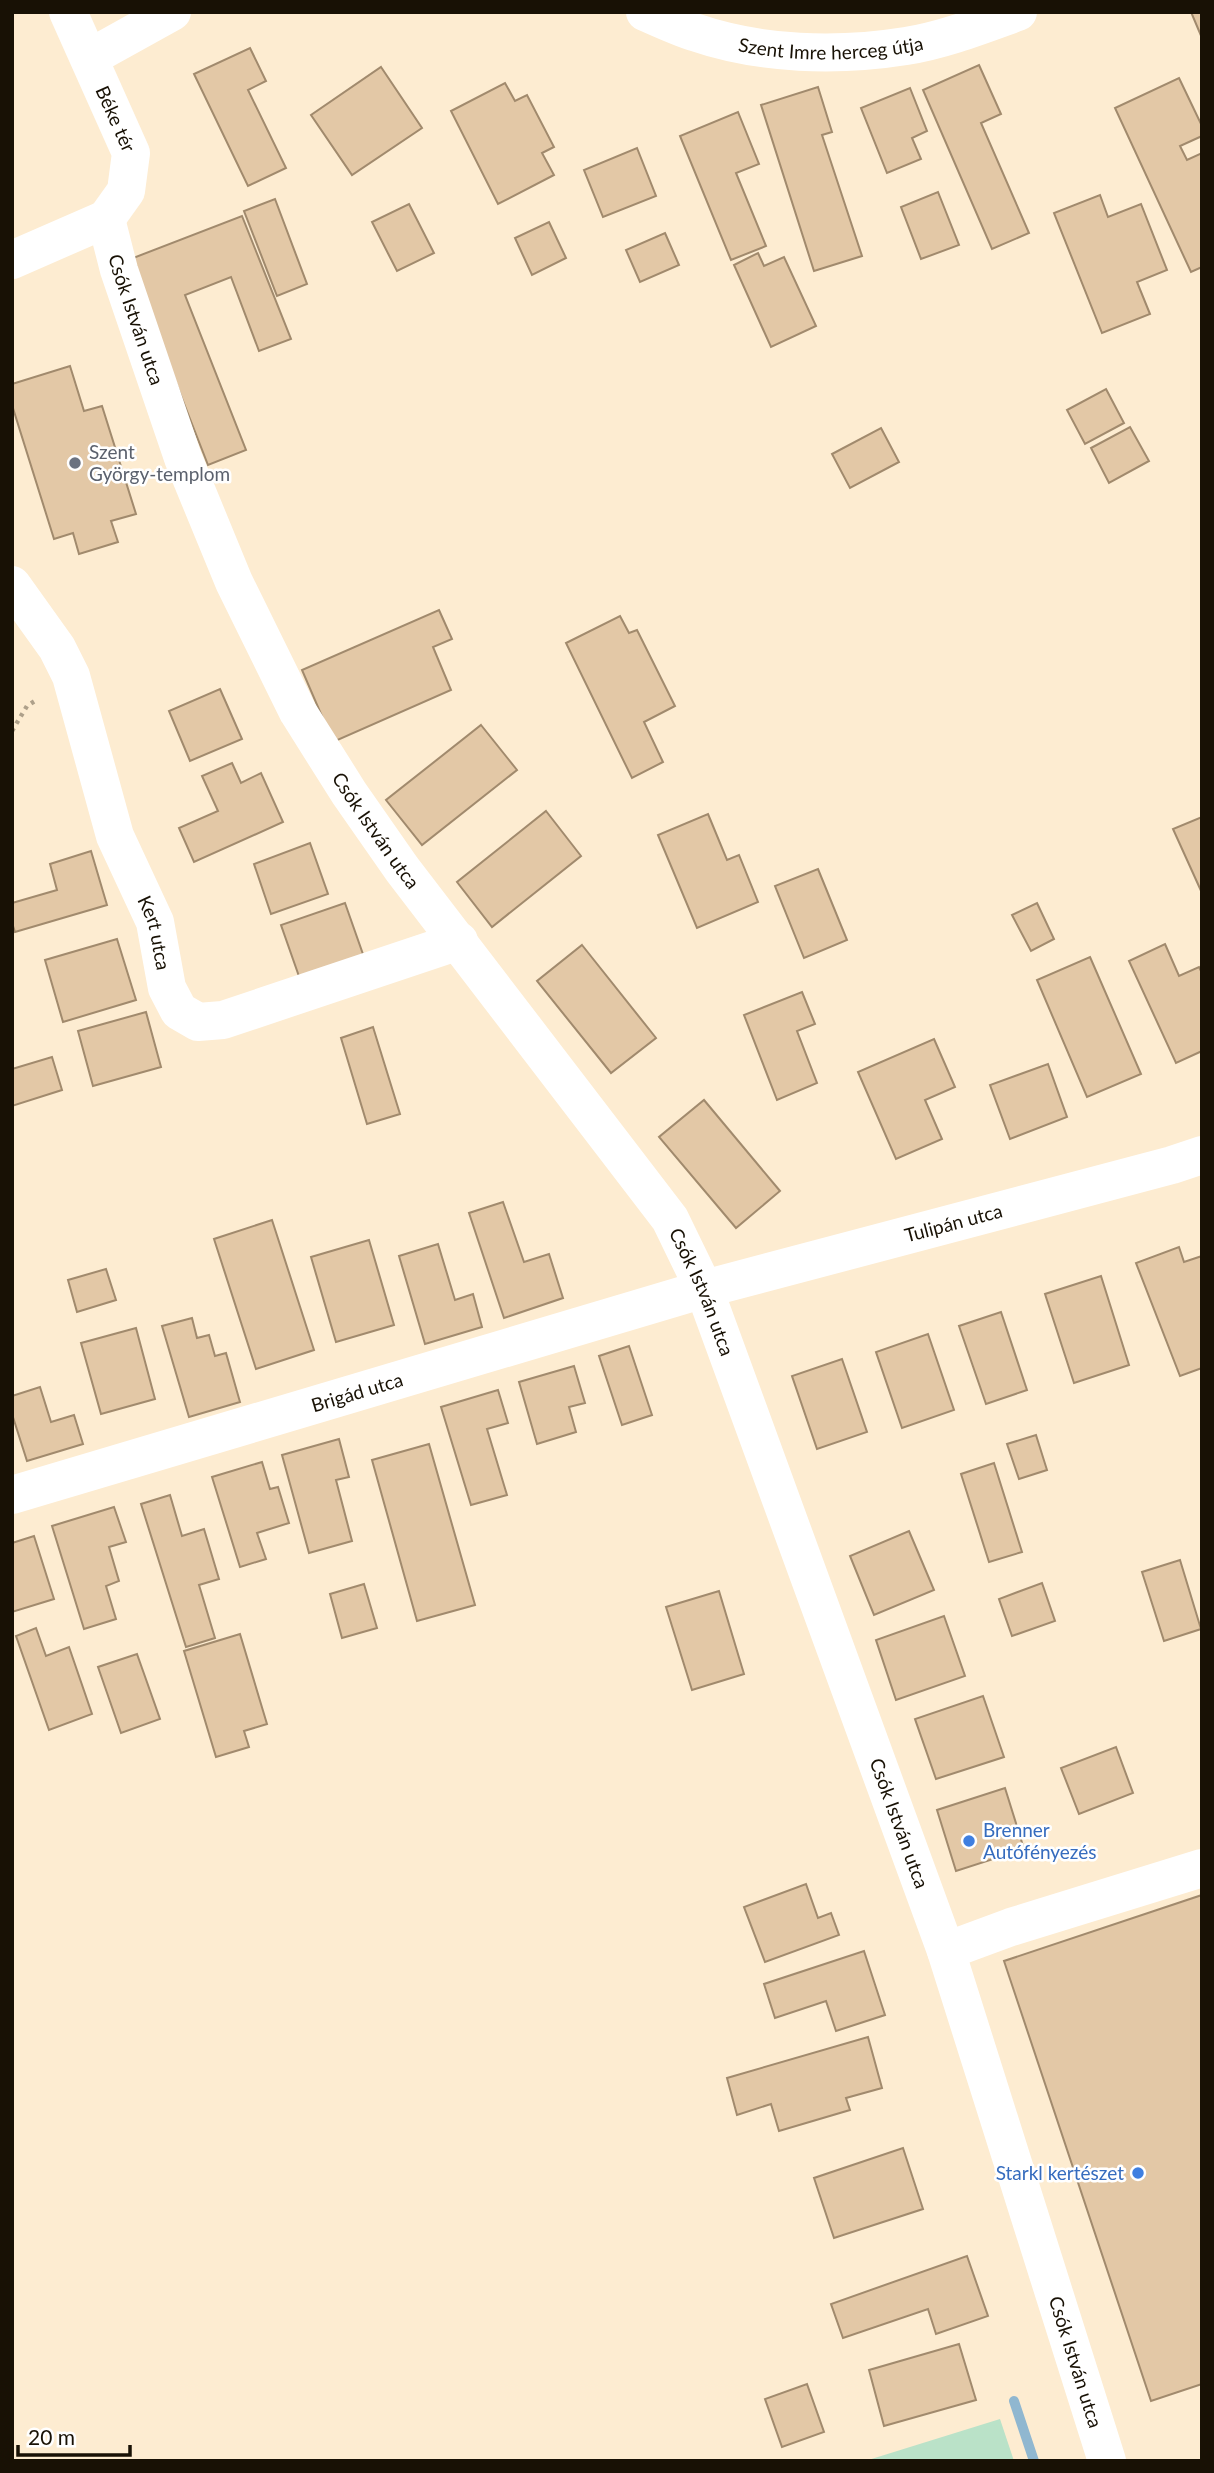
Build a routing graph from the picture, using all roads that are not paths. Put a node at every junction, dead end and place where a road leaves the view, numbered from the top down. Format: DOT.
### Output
graph roads {
  1 [pos="68,12"];
  2 [pos="172,12"];
  3 [pos="645,12"];
  4 [pos="1018,12"];
  5 [pos="89,58"];
  6 [pos="106,219"];
  7 [pos="12,260"];
  8 [pos="12,585"];
  9 [pos="459,941"];
  10 [pos="1202,1155"];
  11 [pos="704,1289"];
  12 [pos="12,1495"];
  13 [pos="1202,1868"];
  14 [pos="946,1951"];
  15 [pos="1107,2461"];
  1 -- 5 [label="street, Béke tér"];
  2 -- 5 [label="street"];
  3 -- 4 [label="street, Szent Imre herceg útja"];
  5 -- 6 [label="street, Béke tér"];
  6 -- 7 [label="street"];
  6 -- 9 [label="street, Csók István utca"];
  8 -- 9 [label="street, Kert utca"];
  9 -- 11 [label="street, Csók István utca"];
  10 -- 11 [label="street, Tulipán utca"];
  11 -- 12 [label="street, Brigád utca"];
  11 -- 14 [label="street, Csók István utca"];
  13 -- 14 [label="street"];
  14 -- 15 [label="street, Csók István utca"];
}
